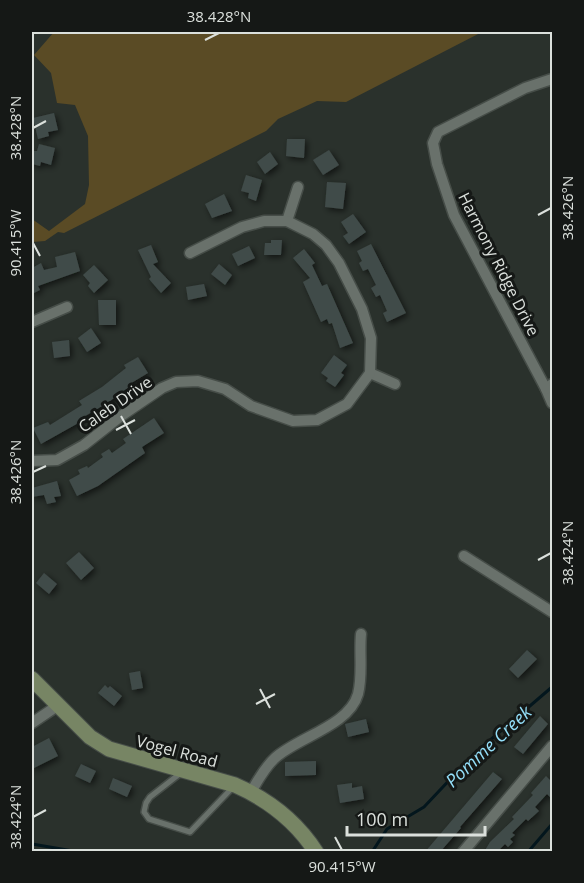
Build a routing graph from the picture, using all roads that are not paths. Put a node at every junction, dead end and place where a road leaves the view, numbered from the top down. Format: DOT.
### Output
graph roads {
  1 [pos="552,80"];
  2 [pos="298,187"];
  3 [pos="287,221"];
  4 [pos="190,253"];
  5 [pos="67,307"];
  6 [pos="32,322"];
  7 [pos="370,373"];
  8 [pos="394,384"];
  9 [pos="549,387"];
  10 [pos="552,403"];
  11 [pos="32,460"];
  12 [pos="464,556"];
  13 [pos="552,612"];
  14 [pos="361,634"];
  15 [pos="32,679"];
  16 [pos="57,706"];
  17 [pos="32,723"];
  18 [pos="552,746"];
  19 [pos="183,771"];
  20 [pos="235,785"];
  21 [pos="251,792"];
  22 [pos="316,852"];
  23 [pos="463,852"];
  1 -- 9 [label="street, Harmony Ridge Drive"];
  2 -- 3 [label="street"];
  3 -- 4 [label="street"];
  3 -- 7 [label="street"];
  5 -- 6 [label="street"];
  7 -- 8 [label="street"];
  7 -- 11 [label="street, Caleb Drive"];
  9 -- 10 [label="street, Harmony Ridge Drive"];
  12 -- 13 [label="street"];
  14 -- 21 [label="street"];
  15 -- 16 [label="street, Vogel Road"];
  16 -- 17 [label="street"];
  16 -- 19 [label="street, Vogel Road"];
  18 -- 23 [label="street"];
  19 -- 20 [label="street, Vogel Road"];
  19 -- 20 [label="lane"];
  20 -- 21 [label="street, Vogel Road"];
  21 -- 22 [label="street, Vogel Road"];
}
